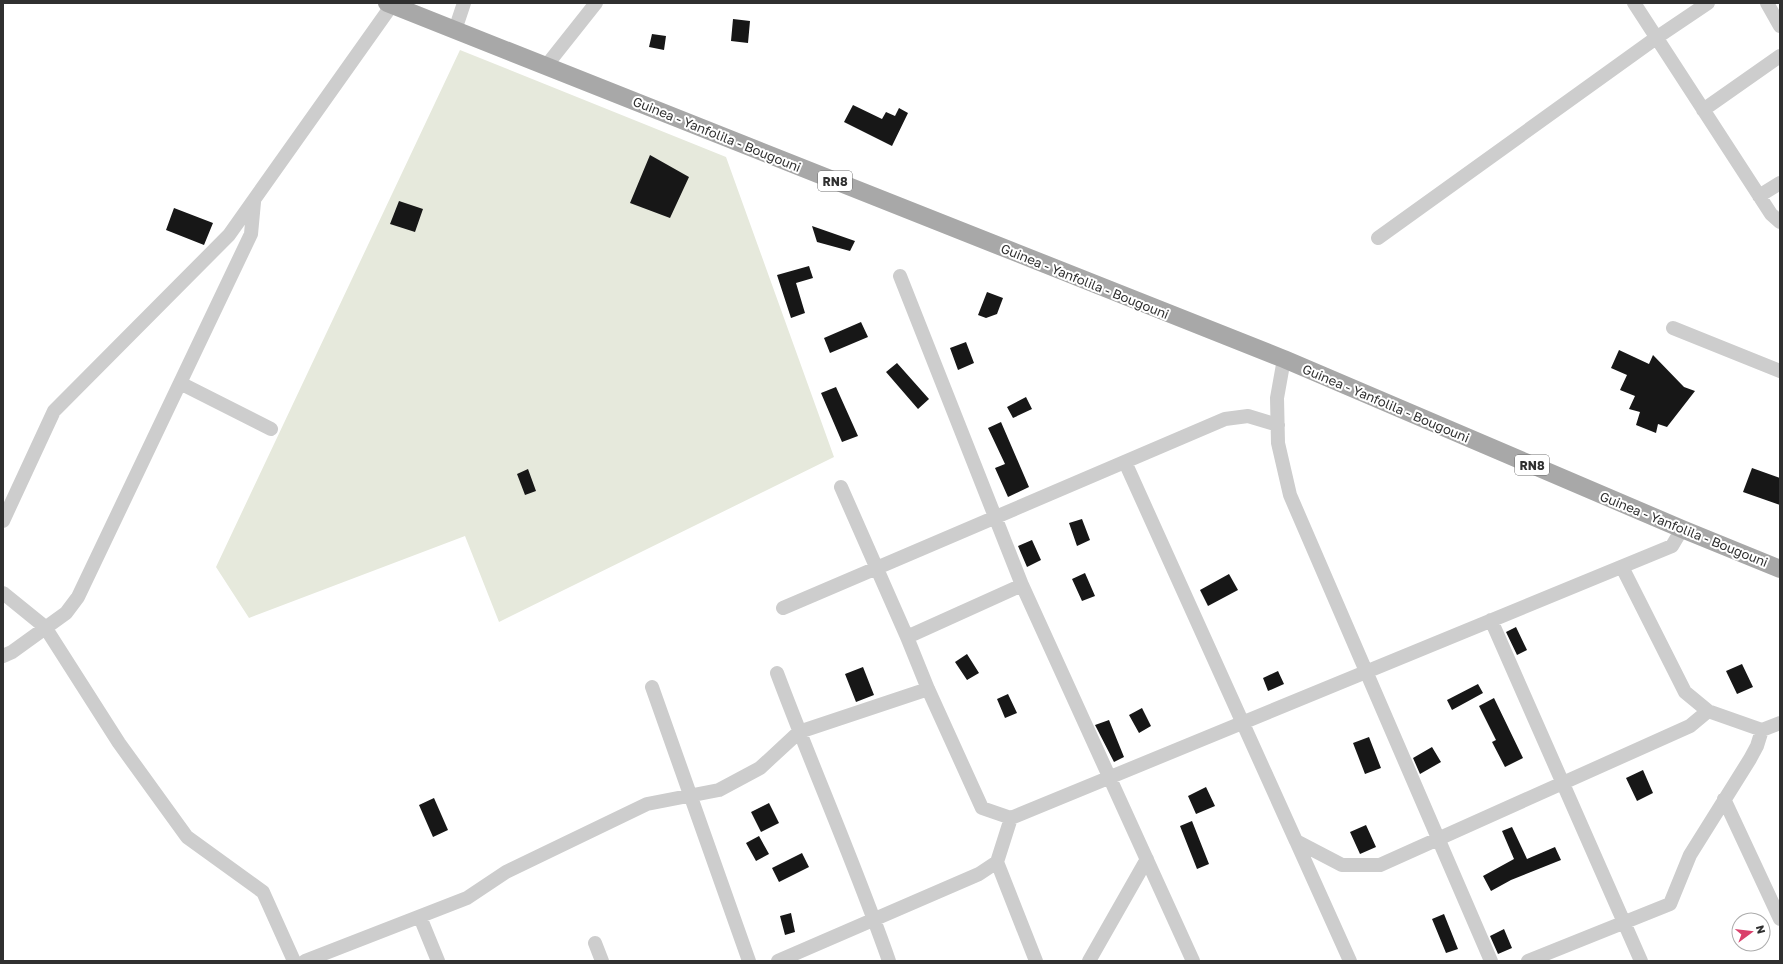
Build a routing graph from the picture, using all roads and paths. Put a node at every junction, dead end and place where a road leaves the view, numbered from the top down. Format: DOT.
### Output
graph roads {
  1 [pos="464,3"];
  2 [pos="596,3"];
  3 [pos="1634,3"];
  4 [pos="1708,3"];
  5 [pos="1767,3"];
  6 [pos="389,4"];
  7 [pos="1780,26"];
  8 [pos="455,30"];
  9 [pos="1656,38"];
  10 [pos="1780,56"];
  11 [pos="546,66"];
  12 [pos="1703,110"];
  13 [pos="1780,183"];
  14 [pos="1759,196"];
  15 [pos="254,200"];
  16 [pos="1780,222"];
  17 [pos="1378,238"];
  18 [pos="900,276"];
  19 [pos="1673,328"];
  20 [pos="1284,360"];
  21 [pos="1780,371"];
  22 [pos="180,383"];
  23 [pos="1278,425"];
  24 [pos="271,428"];
  25 [pos="1125,462"];
  26 [pos="841,487"];
  27 [pos="996,517"];
  28 [pos="3,521"];
  29 [pos="1682,529"];
  30 [pos="877,567"];
  31 [pos="1622,567"];
  32 [pos="1780,569"];
  33 [pos="1022,585"];
  34 [pos="3,593"];
  35 [pos="783,608"];
  36 [pos="1491,620"];
  37 [pos="45,627"];
  38 [pos="907,637"];
  39 [pos="3,656"];
  40 [pos="1366,672"];
  41 [pos="777,673"];
  42 [pos="652,687"];
  43 [pos="928,689"];
  44 [pos="1708,711"];
  45 [pos="1780,722"];
  46 [pos="1242,723"];
  47 [pos="1762,730"];
  48 [pos="799,732"];
  49 [pos="1110,778"];
  50 [pos="1562,783"];
  51 [pos="690,795"];
  52 [pos="1724,799"];
  53 [pos="1011,818"];
  54 [pos="1438,839"];
  55 [pos="1296,841"];
  56 [pos="1147,859"];
  57 [pos="997,862"];
  58 [pos="420,917"];
  59 [pos="874,918"];
  60 [pos="1780,919"];
  61 [pos="1624,922"];
  62 [pos="595,944"];
  63 [pos="294,961"];
  64 [pos="305,961"];
  65 [pos="438,961"];
  66 [pos="602,961"];
  67 [pos="748,961"];
  68 [pos="778,961"];
  69 [pos="889,961"];
  70 [pos="1036,961"];
  71 [pos="1089,961"];
  72 [pos="1193,961"];
  73 [pos="1350,961"];
  74 [pos="1491,961"];
  75 [pos="1528,961"];
  76 [pos="1641,961"];
  1 -- 8 [label="street"];
  2 -- 11 [label="street"];
  3 -- 9 [label="street"];
  4 -- 9 [label="street"];
  5 -- 7 [label="street"];
  6 -- 8 [label="main road, Guinea - Yanfolila - Bougouni / RN8"];
  6 -- 15 [label="street"];
  8 -- 11 [label="main road, Guinea - Yanfolila - Bougouni / RN8"];
  9 -- 12 [label="street"];
  9 -- 17 [label="street"];
  10 -- 12 [label="street"];
  11 -- 20 [label="main road, Guinea - Yanfolila - Bougouni / RN8"];
  12 -- 14 [label="street"];
  13 -- 14 [label="street"];
  14 -- 16 [label="street"];
  15 -- 22 [label="street"];
  15 -- 28 [label="street"];
  18 -- 27 [label="street"];
  19 -- 21 [label="street"];
  20 -- 23 [label="street"];
  20 -- 29 [label="main road, Guinea - Yanfolila - Bougouni / RN8"];
  22 -- 24 [label="street"];
  22 -- 37 [label="street"];
  23 -- 25 [label="street"];
  23 -- 40 [label="street"];
  25 -- 27 [label="street"];
  25 -- 46 [label="street"];
  26 -- 30 [label="street"];
  27 -- 30 [label="street"];
  27 -- 33 [label="street"];
  29 -- 31 [label="street"];
  29 -- 32 [label="main road, Guinea - Yanfolila - Bougouni / RN8"];
  30 -- 35 [label="street"];
  30 -- 38 [label="street"];
  31 -- 36 [label="street"];
  31 -- 44 [label="street"];
  33 -- 38 [label="street"];
  33 -- 49 [label="street"];
  34 -- 37 [label="street"];
  36 -- 40 [label="street"];
  36 -- 50 [label="street"];
  37 -- 39 [label="street"];
  37 -- 63 [label="street"];
  38 -- 43 [label="street"];
  40 -- 46 [label="street"];
  40 -- 54 [label="street"];
  41 -- 48 [label="street"];
  42 -- 51 [label="street"];
  43 -- 48 [label="street"];
  43 -- 53 [label="street"];
  44 -- 47 [label="street"];
  44 -- 50 [label="street"];
  45 -- 47 [label="street"];
  46 -- 49 [label="street"];
  46 -- 55 [label="street"];
  47 -- 52 [label="street"];
  48 -- 51 [label="street"];
  48 -- 59 [label="street"];
  49 -- 53 [label="street"];
  49 -- 56 [label="street"];
  50 -- 54 [label="street"];
  50 -- 61 [label="street"];
  51 -- 58 [label="street"];
  51 -- 67 [label="street"];
  52 -- 60 [label="street"];
  52 -- 61 [label="street"];
  53 -- 57 [label="street"];
  54 -- 55 [label="street"];
  54 -- 74 [label="street"];
  55 -- 73 [label="street"];
  56 -- 71 [label="street"];
  56 -- 72 [label="street"];
  57 -- 59 [label="street"];
  57 -- 70 [label="street"];
  58 -- 64 [label="street"];
  58 -- 65 [label="street"];
  59 -- 68 [label="street"];
  59 -- 69 [label="street"];
  61 -- 75 [label="street"];
  61 -- 76 [label="street"];
  62 -- 66 [label="street"];
}
